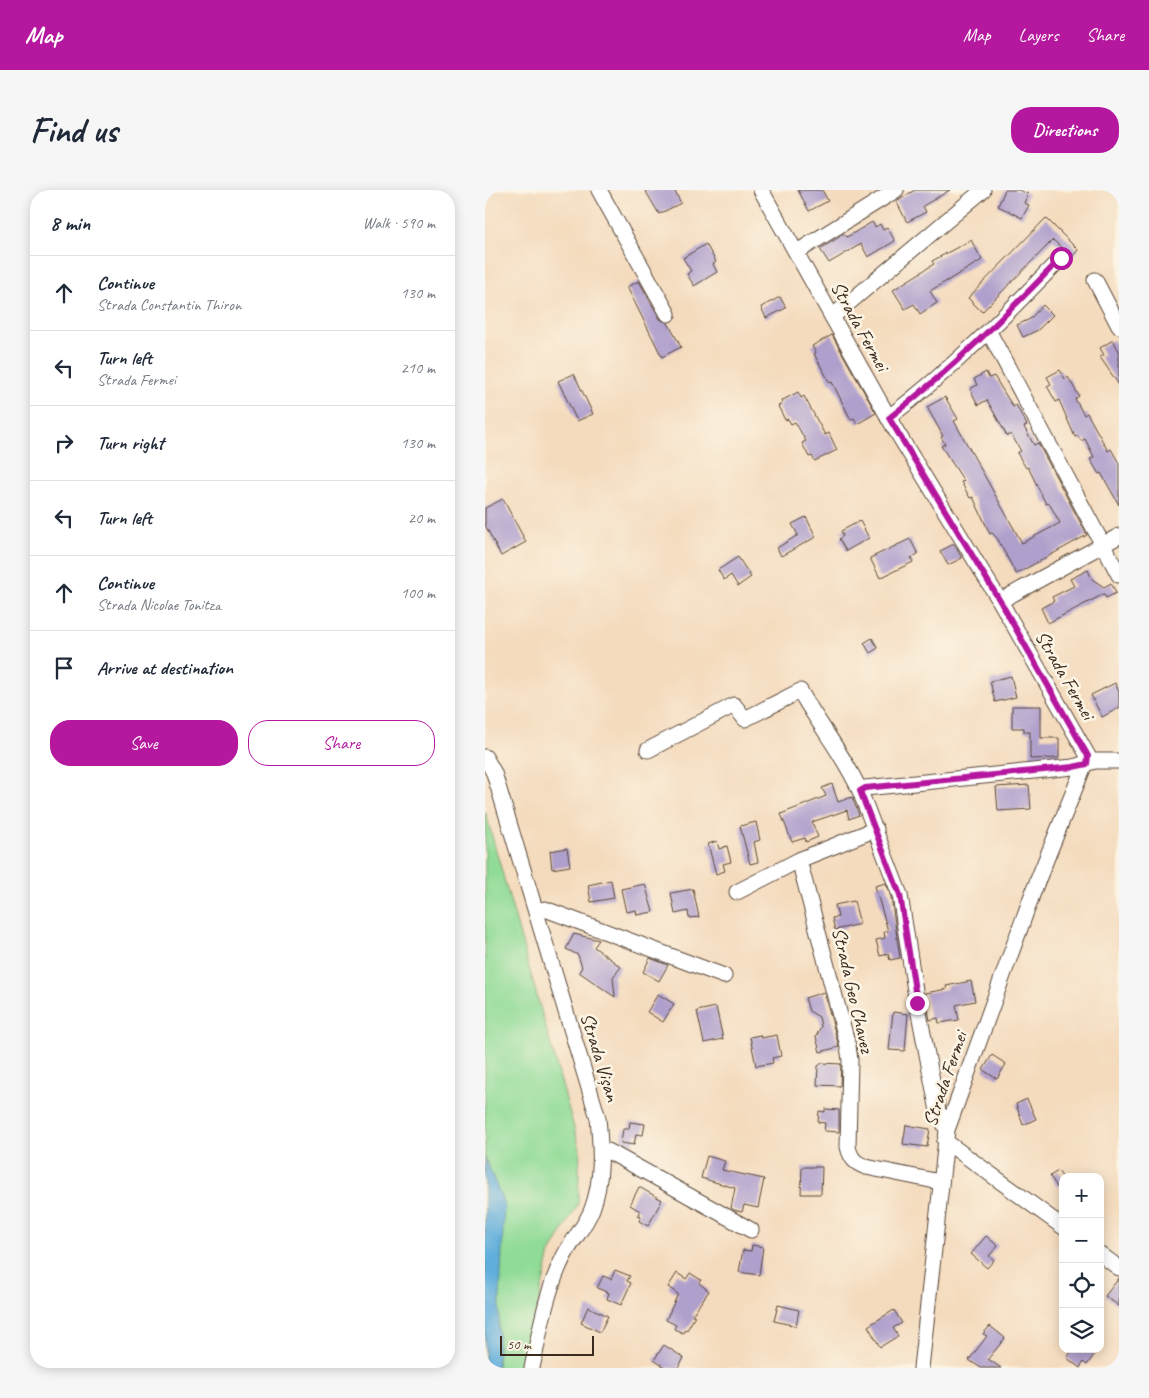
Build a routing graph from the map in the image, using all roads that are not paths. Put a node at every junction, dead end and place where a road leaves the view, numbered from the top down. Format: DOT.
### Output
graph roads {
  1 [pos="599,190"];
  2 [pos="761,190"];
  3 [pos="896,190"];
  4 [pos="983,190"];
  5 [pos="797,252"];
  6 [pos="1061,258"];
  7 [pos="1095,280"];
  8 [pos="668,314"];
  9 [pos="832,317"];
  10 [pos="1119,326"];
  11 [pos="989,332"];
  12 [pos="889,418"];
  13 [pos="1119,536"];
  14 [pos="1102,545"];
  15 [pos="1119,574"];
  16 [pos="1000,601"];
  17 [pos="648,750"];
  18 [pos="485,756"];
  19 [pos="1119,761"];
  20 [pos="1087,764"];
  21 [pos="860,791"];
  22 [pos="876,829"];
  23 [pos="799,860"];
  24 [pos="737,892"];
  25 [pos="535,911"];
  26 [pos="724,976"];
  27 [pos="946,1136"];
  28 [pos="601,1151"];
  29 [pos="940,1182"];
  30 [pos="1059,1224"];
  31 [pos="751,1230"];
  32 [pos="1104,1257"];
  33 [pos="1119,1268"];
  34 [pos="532,1368"];
  35 [pos="921,1368"];
  1 -- 8 [label="street"];
  2 -- 5 [label="street, Strada Fermei"];
  3 -- 5 [label="street"];
  4 -- 9 [label="street"];
  5 -- 9 [label="street, Strada Fermei"];
  6 -- 11 [label="street"];
  7 -- 10 [label="street"];
  9 -- 12 [label="street, Strada Fermei"];
  11 -- 12 [label="street"];
  11 -- 14 [label="street"];
  12 -- 16 [label="street, Strada Fermei"];
  13 -- 14 [label="street"];
  14 -- 15 [label="street"];
  14 -- 16 [label="street"];
  16 -- 20 [label="street, Strada Fermei"];
  17 -- 21 [label="street"];
  18 -- 25 [label="street, Strada Vișan"];
  19 -- 20 [label="street"];
  20 -- 21 [label="street"];
  20 -- 27 [label="street, Strada Fermei"];
  21 -- 22 [label="street"];
  22 -- 23 [label="street"];
  22 -- 27 [label="street"];
  23 -- 24 [label="street"];
  23 -- 29 [label="street, Strada Geo Chavez"];
  25 -- 26 [label="street"];
  25 -- 28 [label="street, Strada Vișan"];
  27 -- 29 [label="street, Strada Fermei"];
  27 -- 30 [label="street"];
  28 -- 31 [label="street"];
  28 -- 34 [label="street, Strada Vișan"];
  29 -- 35 [label="street, Strada Fermei"];
  32 -- 33 [label="street"];
}
